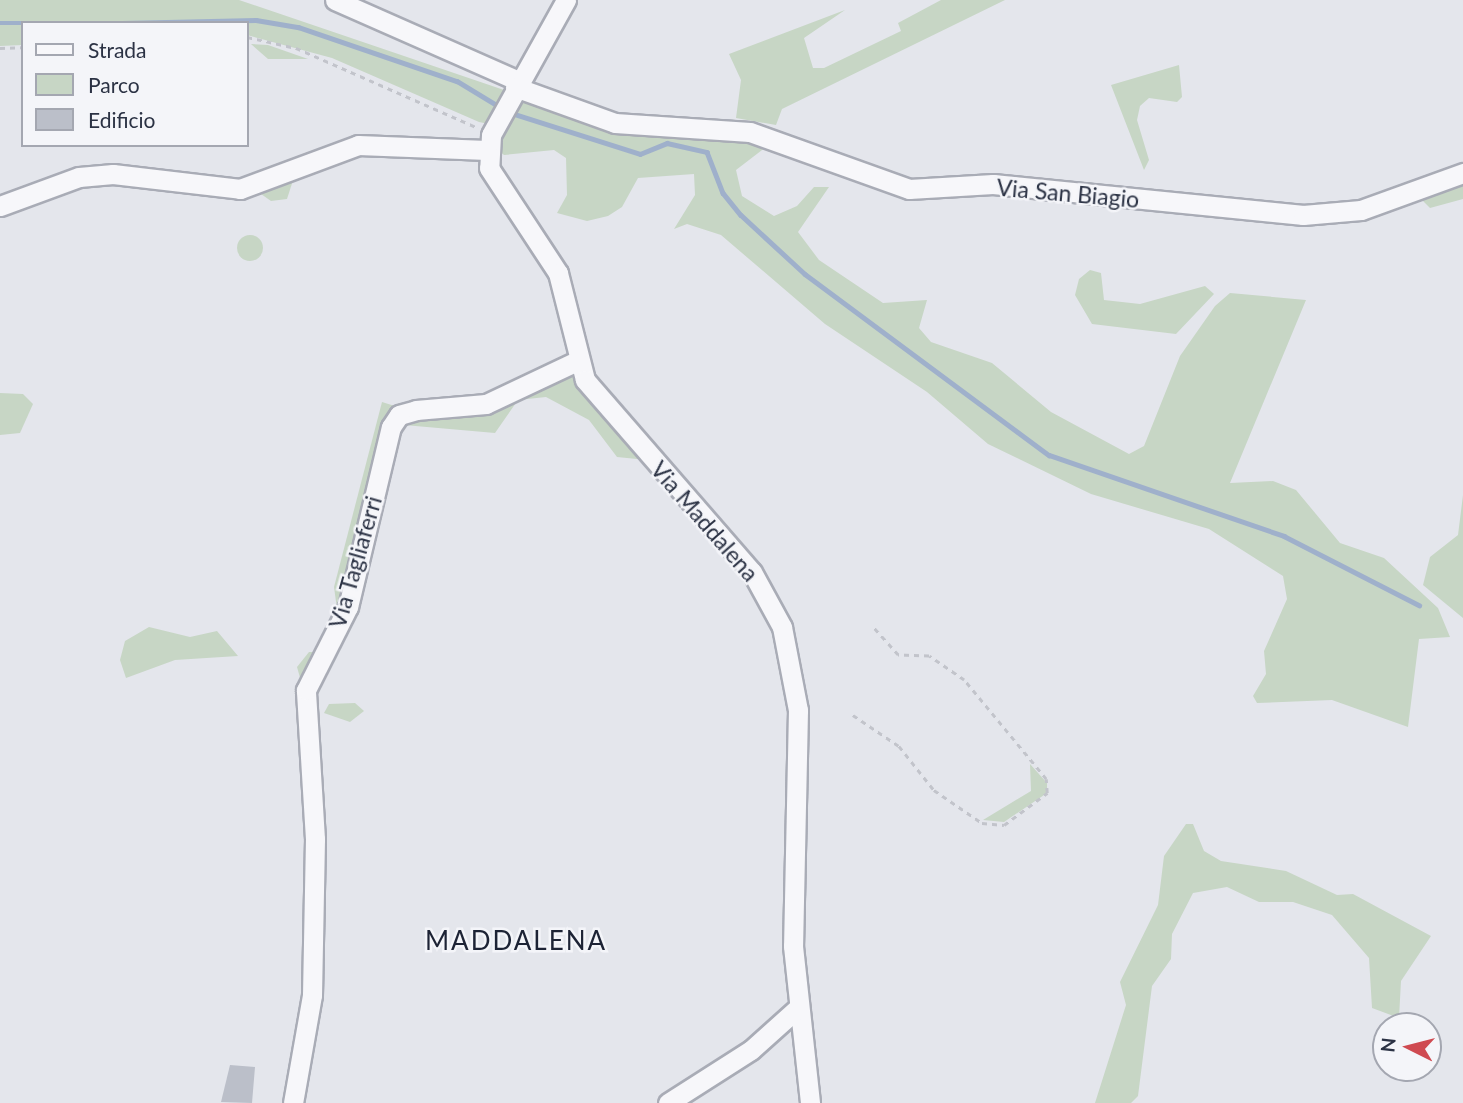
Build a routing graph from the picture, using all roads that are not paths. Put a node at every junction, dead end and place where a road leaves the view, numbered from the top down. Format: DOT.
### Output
graph roads {
  1 [pos="335,0"];
  2 [pos="566,0"];
  3 [pos="515,87"];
  4 [pos="492,136"];
  5 [pos="1463,173"];
  6 [pos="0,206"];
  7 [pos="577,361"];
  8 [pos="799,1007"];
  9 [pos="293,1103"];
  10 [pos="668,1103"];
  11 [pos="810,1103"];
  1 -- 3 [label="street, Via San Biagio"];
  2 -- 3 [label="street"];
  3 -- 4 [label="street"];
  3 -- 5 [label="street, Via San Biagio"];
  4 -- 6 [label="street"];
  4 -- 7 [label="street, Via Maddalena"];
  7 -- 8 [label="street, Via Maddalena"];
  7 -- 9 [label="street, Via Tagliaferri"];
  8 -- 10 [label="street"];
  8 -- 11 [label="street, Via Maddalena"];
}
